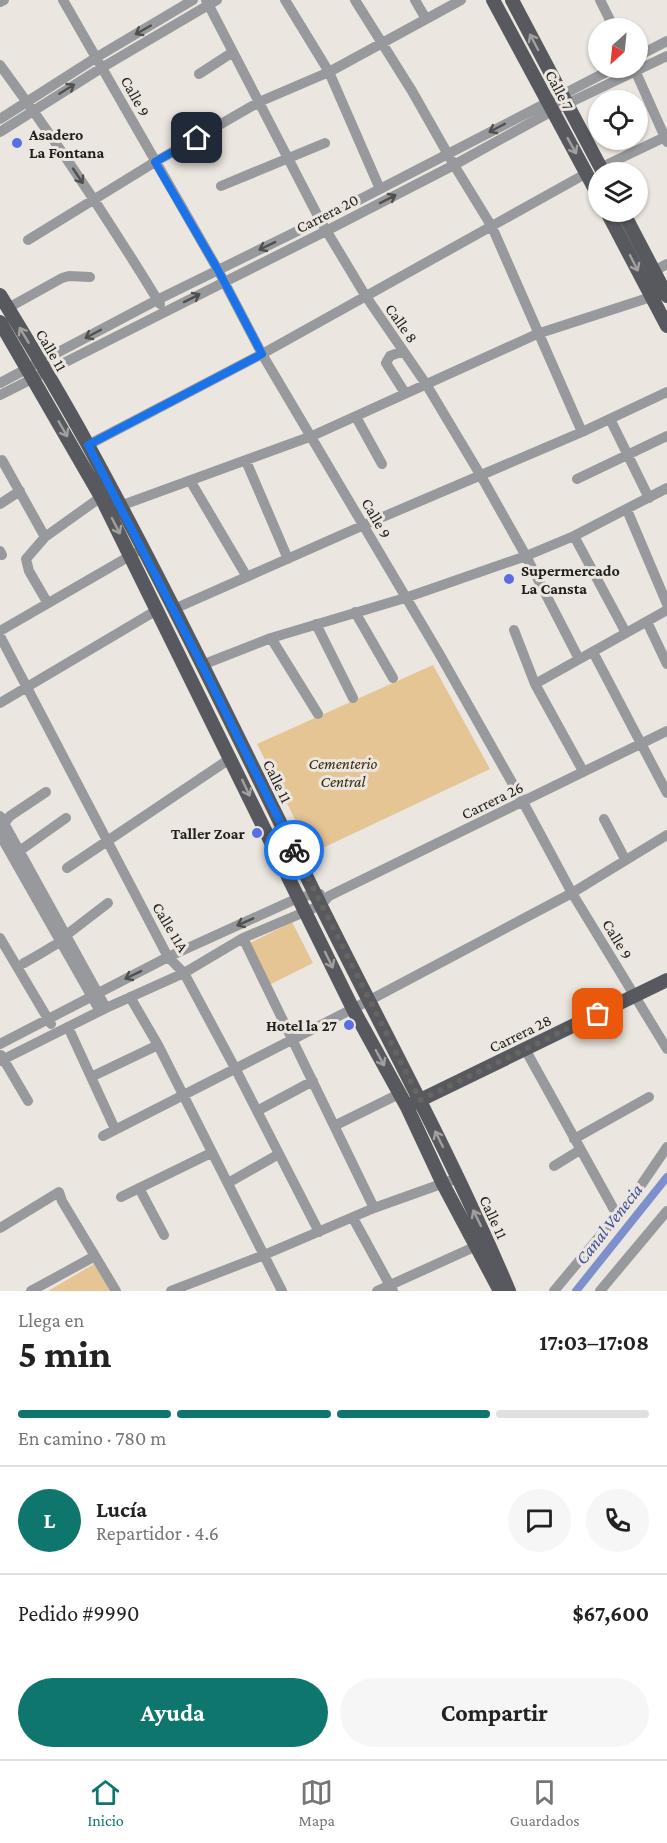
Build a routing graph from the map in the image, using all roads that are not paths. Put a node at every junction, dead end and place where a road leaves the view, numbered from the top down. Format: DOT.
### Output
graph roads {
  1 [pos="4,0"];
  2 [pos="63,0"];
  3 [pos="193,0"];
  4 [pos="285,0"];
  5 [pos="355,0"];
  6 [pos="415,0"];
  7 [pos="461,0"];
  8 [pos="493,0"];
  9 [pos="512,0"];
  10 [pos="600,0"];
  11 [pos="0,2"];
  12 [pos="211,2"];
  13 [pos="609,18"];
  14 [pos="426,19"];
  15 [pos="667,41"];
  16 [pos="382,42"];
  17 [pos="648,51"];
  18 [pos="233,52"];
  19 [pos="667,56"];
  20 [pos="97,57"];
  21 [pos="648,64"];
  22 [pos="0,65"];
  23 [pos="103,68"];
  24 [pos="329,72"];
  25 [pos="199,74"];
  26 [pos="597,78"];
  27 [pos="615,78"];
  28 [pos="638,78"];
  29 [pos="259,102"];
  30 [pos="557,102"];
  31 [pos="30,106"];
  32 [pos="0,119"];
  33 [pos="0,132"];
  34 [pos="666,139"];
  35 [pos="325,143"];
  36 [pos="448,155"];
  37 [pos="287,157"];
  38 [pos="155,162"];
  39 [pos="592,162"];
  40 [pos="616,162"];
  41 [pos="454,165"];
  42 [pos="588,176"];
  43 [pos="221,186"];
  44 [pos="380,189"];
  45 [pos="94,200"];
  46 [pos="320,220"];
  47 [pos="612,222"];
  48 [pos="628,222"];
  49 [pos="492,227"];
  50 [pos="327,231"];
  51 [pos="28,240"];
  52 [pos="667,264"];
  53 [pos="218,270"];
  54 [pos="654,272"];
  55 [pos="90,277"];
  56 [pos="223,282"];
  57 [pos="0,295"];
  58 [pos="365,295"];
  59 [pos="667,296"];
  60 [pos="651,297"];
  61 [pos="158,300"];
  62 [pos="8,308"];
  63 [pos="165,312"];
  64 [pos="0,322"];
  65 [pos="667,326"];
  66 [pos="537,334"];
  67 [pos="403,351"];
  68 [pos="262,354"];
  69 [pos="37,370"];
  70 [pos="0,383"];
  71 [pos="426,384"];
  72 [pos="667,392"];
  73 [pos="405,393"];
  74 [pos="0,395"];
  75 [pos="356,417"];
  76 [pos="610,419"];
  77 [pos="582,432"];
  78 [pos="312,436"];
  79 [pos="667,436"];
  80 [pos="88,445"];
  81 [pos="627,454"];
  82 [pos="0,461"];
  83 [pos="246,461"];
  84 [pos="382,464"];
  85 [pos="481,476"];
  86 [pos="577,479"];
  87 [pos="191,482"];
  88 [pos="667,488"];
  89 [pos="20,491"];
  90 [pos="101,497"];
  91 [pos="649,498"];
  92 [pos="0,504"];
  93 [pos="120,506"];
  94 [pos="627,510"];
  95 [pos="364,525"];
  96 [pos="574,536"];
  97 [pos="45,537"];
  98 [pos="137,552"];
  99 [pos="526,556"];
  100 [pos="288,559"];
  101 [pos="247,577"];
  102 [pos="405,598"];
  103 [pos="48,602"];
  104 [pos="667,604"];
  105 [pos="174,609"];
  106 [pos="157,610"];
  107 [pos="667,610"];
  108 [pos="355,612"];
  109 [pos="646,622"];
  110 [pos="316,624"];
  111 [pos="514,630"];
  112 [pos="0,631"];
  113 [pos="626,633"];
  114 [pos="0,636"];
  115 [pos="271,638"];
  116 [pos="593,652"];
  117 [pos="579,659"];
  118 [pos="667,664"];
  119 [pos="202,665"];
  120 [pos="393,678"];
  121 [pos="535,684"];
  122 [pos="28,687"];
  123 [pos="353,698"];
  124 [pos="0,703"];
  125 [pos="318,714"];
  126 [pos="667,731"];
  127 [pos="640,744"];
  128 [pos="231,758"];
  129 [pos="584,771"];
  130 [pos="46,792"];
  131 [pos="667,794"];
  132 [pos="523,802"];
  133 [pos="66,818"];
  134 [pos="604,819"];
  135 [pos="3,824"];
  136 [pos="667,835"];
  137 [pos="107,842"];
  138 [pos="18,852"];
  139 [pos="625,859"];
  140 [pos="67,868"];
  141 [pos="572,892"];
  142 [pos="298,898"];
  143 [pos="322,898"];
  144 [pos="108,903"];
  145 [pos="305,911"];
  146 [pos="243,938"];
  147 [pos="0,939"];
  148 [pos="63,939"];
  149 [pos="168,957"];
  150 [pos="24,963"];
  151 [pos="184,973"];
  152 [pos="667,980"];
  153 [pos="94,994"];
  154 [pos="635,996"];
  155 [pos="130,998"];
  156 [pos="370,1000"];
  157 [pos="353,1009"];
  158 [pos="103,1010"];
  159 [pos="48,1019"];
  160 [pos="69,1027"];
  161 [pos="55,1032"];
  162 [pos="291,1040"];
  163 [pos="0,1044"];
  164 [pos="158,1045"];
  165 [pos="667,1049"];
  166 [pos="525,1050"];
  167 [pos="1,1058"];
  168 [pos="236,1068"];
  169 [pos="92,1077"];
  170 [pos="313,1081"];
  171 [pos="399,1094"];
  172 [pos="182,1095"];
  173 [pos="649,1097"];
  174 [pos="420,1100"];
  175 [pos="28,1101"];
  176 [pos="407,1107"];
  177 [pos="257,1111"];
  178 [pos="336,1125"];
  179 [pos="115,1129"];
  180 [pos="103,1136"];
  181 [pos="574,1139"];
  182 [pos="667,1147"];
  183 [pos="580,1150"];
  184 [pos="211,1153"];
  185 [pos="279,1154"];
  186 [pos="555,1166"];
  187 [pos="458,1178"];
  188 [pos="228,1184"];
  189 [pos="444,1184"];
  190 [pos="139,1188"];
  191 [pos="121,1197"];
  192 [pos="375,1208"];
  193 [pos="667,1211"];
  194 [pos="616,1215"];
  195 [pos="353,1218"];
  196 [pos="0,1227"];
  197 [pos="319,1232"];
  198 [pos="164,1235"];
  199 [pos="482,1244"];
  200 [pos="264,1255"];
  201 [pos="95,1256"];
  202 [pos="392,1288"];
  203 [pos="31,1291"];
  204 [pos="116,1291"];
  205 [pos="171,1291"];
  206 [pos="282,1291"];
  207 [pos="376,1291"];
  208 [pos="500,1291"];
  209 [pos="509,1291"];
  210 [pos="554,1291"];
  211 [pos="600,1291"];
  1 -- 11 [label="street"];
  2 -- 20 [label="street, Calle 9"];
  3 -- 20 [label="street, one-way"];
  4 -- 24 [label="street"];
  5 -- 16 [label="street"];
  6 -- 14 [label="street"];
  7 -- 14 [label="street"];
  8 -- 30 [label="main road, Calle 7"];
  30 -- 9 [label="main road, Calle 7, one-way"];
  10 -- 13 [label="street"];
  12 -- 18 [label="street, Calle 8"];
  12 -- 23 [label="street"];
  14 -- 16 [label="street"];
  15 -- 17 [label="street"];
  16 -- 24 [label="street"];
  16 -- 36 [label="street"];
  18 -- 25 [label="street"];
  18 -- 29 [label="street, Calle 8"];
  19 -- 21 [label="street, Carrera 20"];
  20 -- 23 [label="street, Calle 9"];
  20 -- 31 [label="street"];
  22 -- 31 [label="street"];
  31 -- 23 [label="street, one-way"];
  23 -- 38 [label="street, Calle 9"];
  24 -- 29 [label="street"];
  24 -- 44 [label="street"];
  26 -- 30 [label="street, Carrera 20"];
  27 -- 30 [label="street, Carrera 20"];
  28 -- 34 [label="street"];
  29 -- 37 [label="street, Calle 8"];
  29 -- 38 [label="street"];
  30 -- 36 [label="street, Carrera 20, one-way"];
  30 -- 39 [label="main road, Calle 7"];
  30 -- 41 [label="street, Carrera 20"];
  31 -- 32 [label="street"];
  31 -- 33 [label="street"];
  31 -- 45 [label="street, one-way"];
  34 -- 40 [label="street"];
  35 -- 37 [label="street"];
  36 -- 41 [label="street"];
  36 -- 44 [label="street, Carrera 20"];
  37 -- 43 [label="street"];
  37 -- 46 [label="street, Calle 8"];
  38 -- 45 [label="street"];
  38 -- 53 [label="street, Calle 9"];
  41 -- 49 [label="street"];
  50 -- 41 [label="street, Carrera 20, one-way"];
  42 -- 49 [label="street"];
  44 -- 46 [label="street, Carrera 20"];
  45 -- 51 [label="street"];
  45 -- 61 [label="street"];
  46 -- 50 [label="street, Calle 8"];
  46 -- 53 [label="street, Carrera 20, one-way"];
  47 -- 60 [label="main road, one-way"];
  48 -- 54 [label="main road"];
  49 -- 58 [label="street"];
  49 -- 66 [label="street"];
  50 -- 56 [label="street, Carrera 20"];
  50 -- 58 [label="street, Calle 8"];
  52 -- 54 [label="street"];
  53 -- 56 [label="street, Calle 9"];
  53 -- 61 [label="street, Carrera 20"];
  54 -- 59 [label="main road"];
  55 -- 62 [label="street"];
  63 -- 56 [label="street, Carrera 20, one-way"];
  56 -- 68 [label="street, Calle 9"];
  57 -- 62 [label="main road, Calle 11"];
  58 -- 67 [label="street, Calle 8"];
  58 -- 68 [label="street"];
  60 -- 65 [label="main road"];
  60 -- 66 [label="street"];
  61 -- 63 [label="street"];
  61 -- 69 [label="street, Carrera 20, one-way"];
  69 -- 62 [label="main road, Calle 11, one-way"];
  63 -- 69 [label="street, Carrera 20"];
  64 -- 69 [label="main road, Calle 11"];
  66 -- 71 [label="street"];
  66 -- 77 [label="street"];
  67 -- 71 [label="street, Calle 8"];
  67 -- 73 [label="street"];
  68 -- 78 [label="street, Calle 9"];
  68 -- 80 [label="street"];
  69 -- 70 [label="street, Carrera 20"];
  69 -- 74 [label="street, Carrera 20"];
  69 -- 80 [label="main road, Calle 11"];
  69 -- 90 [label="main road, Calle 11, one-way"];
  71 -- 73 [label="street"];
  71 -- 85 [label="street, Calle 8"];
  72 -- 76 [label="street"];
  73 -- 75 [label="street"];
  75 -- 78 [label="street"];
  75 -- 84 [label="street"];
  76 -- 77 [label="street"];
  76 -- 81 [label="street"];
  77 -- 85 [label="street"];
  78 -- 83 [label="street"];
  78 -- 95 [label="street, Calle 9"];
  79 -- 81 [label="street"];
  80 -- 93 [label="main road, Calle 11"];
  81 -- 86 [label="street"];
  81 -- 91 [label="street"];
  82 -- 89 [label="street"];
  83 -- 87 [label="street"];
  83 -- 100 [label="street"];
  85 -- 95 [label="street"];
  85 -- 99 [label="street, Calle 8"];
  87 -- 93 [label="street"];
  87 -- 101 [label="street"];
  88 -- 91 [label="street"];
  89 -- 92 [label="street"];
  89 -- 97 [label="street"];
  90 -- 97 [label="street"];
  90 -- 98 [label="main road, Calle 11, one-way"];
  91 -- 94 [label="street"];
  93 -- 98 [label="main road, Calle 11"];
  94 -- 96 [label="street"];
  94 -- 104 [label="street"];
  95 -- 100 [label="street"];
  95 -- 102 [label="street, Calle 9"];
  96 -- 99 [label="street"];
  96 -- 113 [label="street"];
  97 -- 103 [label="street"];
  98 -- 103 [label="street"];
  98 -- 105 [label="main road, Calle 11"];
  98 -- 106 [label="main road, Calle 11"];
  99 -- 102 [label="street"];
  99 -- 117 [label="street, Calle 8"];
  100 -- 101 [label="street"];
  101 -- 105 [label="street"];
  102 -- 108 [label="street"];
  102 -- 132 [label="street, Calle 9"];
  103 -- 112 [label="street"];
  105 -- 119 [label="main road, Calle 11"];
  106 -- 122 [label="street"];
  106 -- 128 [label="main road, Calle 11"];
  107 -- 109 [label="street"];
  108 -- 110 [label="street"];
  108 -- 120 [label="street"];
  109 -- 113 [label="street"];
  109 -- 118 [label="street"];
  110 -- 115 [label="street"];
  110 -- 123 [label="street"];
  111 -- 121 [label="street"];
  113 -- 116 [label="street"];
  114 -- 122 [label="street, Calle 11A"];
  115 -- 119 [label="street"];
  115 -- 125 [label="street"];
  116 -- 117 [label="street"];
  116 -- 127 [label="street"];
  117 -- 121 [label="street"];
  119 -- 143 [label="main road, Calle 11"];
  121 -- 129 [label="street"];
  122 -- 124 [label="street"];
  122 -- 137 [label="street, Calle 11A"];
  126 -- 127 [label="street, Carrera 26"];
  127 -- 129 [label="street, Carrera 26"];
  127 -- 131 [label="street"];
  128 -- 137 [label="street"];
  128 -- 142 [label="main road, Calle 11, one-way"];
  129 -- 132 [label="street, Carrera 26"];
  130 -- 135 [label="street"];
  132 -- 141 [label="street, Calle 9"];
  132 -- 143 [label="street, Carrera 26"];
  133 -- 138 [label="street"];
  134 -- 139 [label="street"];
  135 -- 138 [label="street"];
  135 -- 148 [label="street"];
  136 -- 139 [label="street"];
  137 -- 140 [label="street"];
  137 -- 149 [label="street, Calle 11A"];
  138 -- 148 [label="street"];
  139 -- 141 [label="street"];
  141 -- 154 [label="street, Calle 9"];
  141 -- 156 [label="street"];
  142 -- 143 [label="street, Carrera 26"];
  142 -- 145 [label="main road, Calle 11"];
  142 -- 149 [label="street, Carrera 26, one-way"];
  143 -- 145 [label="street, Carrera 26"];
  143 -- 156 [label="main road, Calle 11"];
  144 -- 148 [label="street"];
  145 -- 146 [label="street, Carrera 26"];
  145 -- 157 [label="main road, Calle 11, one-way"];
  146 -- 151 [label="street, Carrera 26"];
  146 -- 162 [label="street"];
  147 -- 159 [label="street"];
  148 -- 150 [label="street"];
  148 -- 153 [label="street"];
  149 -- 151 [label="street, Calle 11A"];
  149 -- 153 [label="street, Carrera 26, one-way"];
  151 -- 155 [label="street, Carrera 26"];
  151 -- 168 [label="street, Calle 11A"];
  152 -- 154 [label="main road, Carrera 28"];
  153 -- 158 [label="street"];
  153 -- 159 [label="street, Carrera 26"];
  154 -- 165 [label="street, Calle 9"];
  154 -- 166 [label="main road, Carrera 28"];
  155 -- 158 [label="street, Carrera 26"];
  155 -- 164 [label="street"];
  156 -- 157 [label="street"];
  156 -- 174 [label="main road, Calle 11"];
  157 -- 162 [label="street"];
  157 -- 171 [label="main road, Calle 11, one-way"];
  158 -- 160 [label="street, Carrera 26"];
  159 -- 161 [label="street"];
  159 -- 163 [label="street, Carrera 26"];
  160 -- 161 [label="street, Carrera 26"];
  160 -- 169 [label="street"];
  161 -- 167 [label="street, Carrera 26"];
  162 -- 168 [label="street"];
  162 -- 170 [label="street"];
  164 -- 169 [label="street"];
  164 -- 172 [label="street"];
  166 -- 174 [label="main road, Carrera 28"];
  166 -- 181 [label="street"];
  167 -- 175 [label="street"];
  168 -- 172 [label="street"];
  168 -- 177 [label="street, Calle 11A"];
  169 -- 179 [label="street"];
  170 -- 177 [label="street"];
  170 -- 178 [label="street"];
  171 -- 176 [label="main road, Calle 11"];
  171 -- 178 [label="street"];
  172 -- 179 [label="street"];
  172 -- 184 [label="street"];
  173 -- 181 [label="street"];
  174 -- 176 [label="main road, Carrera 28"];
  187 -- 174 [label="main road, Calle 11, one-way"];
  176 -- 189 [label="main road, Calle 11"];
  177 -- 185 [label="street, Calle 11A"];
  178 -- 192 [label="street"];
  179 -- 180 [label="street"];
  181 -- 183 [label="street"];
  182 -- 194 [label="street"];
  183 -- 186 [label="street"];
  183 -- 194 [label="street"];
  184 -- 188 [label="street"];
  184 -- 190 [label="street"];
  185 -- 188 [label="street"];
  185 -- 197 [label="street, Calle 11A"];
  187 -- 189 [label="street"];
  199 -- 187 [label="main road, Calle 11, one-way"];
  188 -- 200 [label="street"];
  189 -- 192 [label="street"];
  189 -- 199 [label="main road, Calle 11"];
  190 -- 191 [label="street"];
  190 -- 198 [label="street"];
  192 -- 195 [label="street"];
  193 -- 211 [label="street"];
  194 -- 210 [label="street"];
  195 -- 197 [label="street"];
  195 -- 202 [label="street"];
  196 -- 201 [label="street"];
  197 -- 200 [label="street"];
  199 -- 202 [label="street"];
  199 -- 208 [label="main road, Calle 11"];
  199 -- 209 [label="main road, Calle 11"];
  200 -- 205 [label="street"];
  200 -- 206 [label="street"];
  201 -- 203 [label="street"];
  201 -- 204 [label="street"];
  202 -- 207 [label="street"];
}
